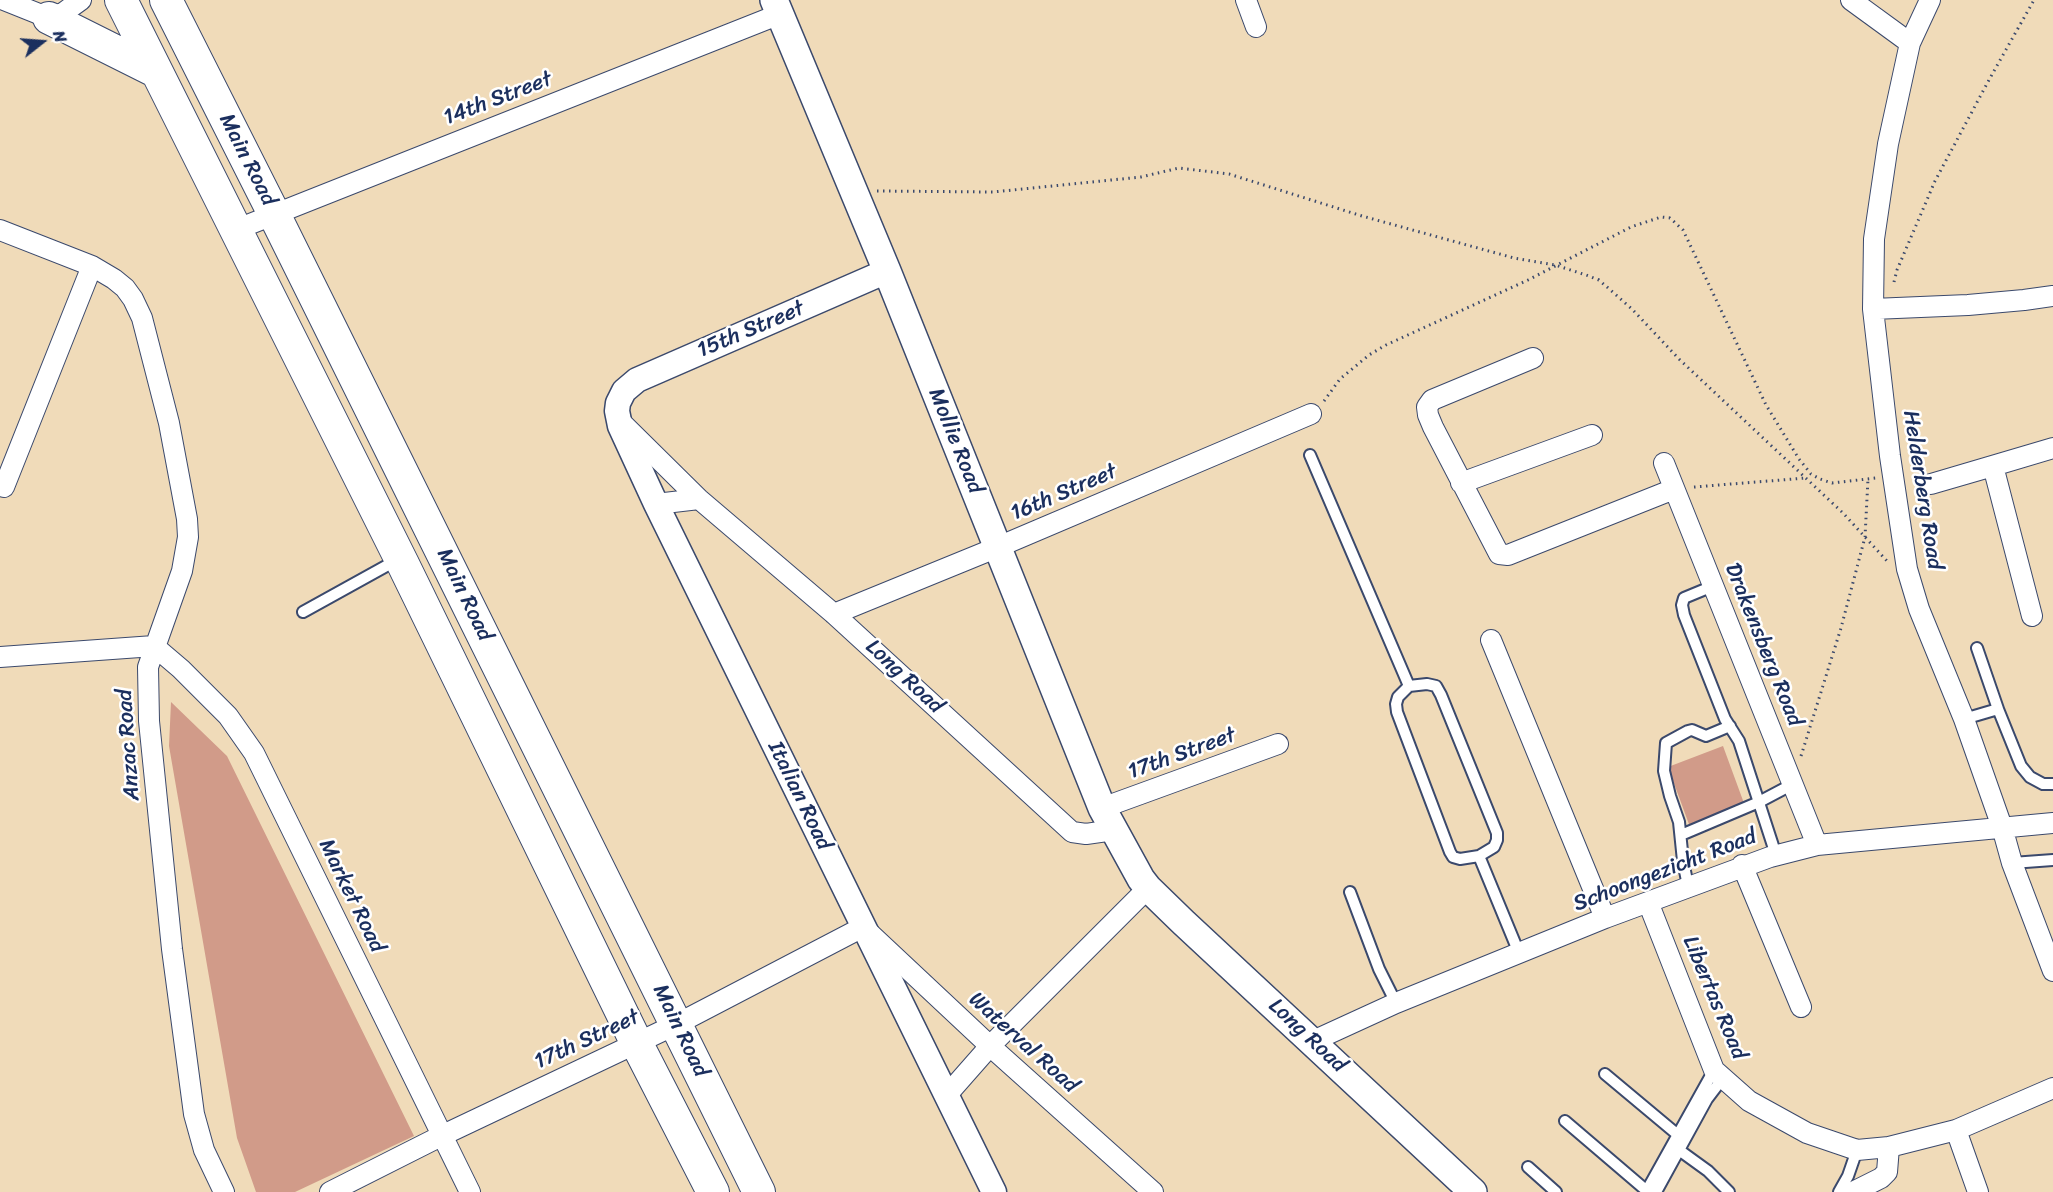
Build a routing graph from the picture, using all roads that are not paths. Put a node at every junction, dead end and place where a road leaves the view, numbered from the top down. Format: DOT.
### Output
graph roads {
  1 [pos="4,0"];
  2 [pos="81,0"];
  3 [pos="121,0"];
  4 [pos="166,0"];
  5 [pos="1246,0"];
  6 [pos="1851,0"];
  7 [pos="1930,0"];
  8 [pos="777,7"];
  9 [pos="49,18"];
  10 [pos="1256,27"];
  11 [pos="1910,43"];
  12 [pos="157,72"];
  13 [pos="274,213"];
  14 [pos="0,230"];
  15 [pos="235,230"];
  16 [pos="92,266"];
  17 [pos="887,272"];
  18 [pos="2053,296"];
  19 [pos="1880,308"];
  20 [pos="1533,358"];
  21 [pos="620,408"];
  22 [pos="1311,414"];
  23 [pos="1592,435"];
  24 [pos="1310,455"];
  25 [pos="1664,463"];
  26 [pos="1993,466"];
  27 [pos="1461,483"];
  28 [pos="4,487"];
  29 [pos="1674,489"];
  30 [pos="699,499"];
  31 [pos="656,504"];
  32 [pos="998,547"];
  33 [pos="400,558"];
  34 [pos="1713,586"];
  35 [pos="303,612"];
  36 [pos="834,614"];
  37 [pos="2032,616"];
  38 [pos="1491,640"];
  39 [pos="154,646"];
  40 [pos="1977,648"];
  41 [pos="0,657"];
  42 [pos="1409,686"];
  43 [pos="1998,709"];
  44 [pos="1964,720"];
  45 [pos="1730,726"];
  46 [pos="1278,744"];
  47 [pos="1792,784"];
  48 [pos="2053,784"];
  49 [pos="1759,802"];
  50 [pos="1108,819"];
  51 [pos="2053,823"];
  52 [pos="2002,826"];
  53 [pos="1681,835"];
  54 [pos="1817,845"];
  55 [pos="1776,855"];
  56 [pos="1479,856"];
  57 [pos="2053,860"];
  58 [pos="2012,863"];
  59 [pos="1742,866"];
  60 [pos="1145,884"];
  61 [pos="1688,886"];
  62 [pos="1350,892"];
  63 [pos="1648,902"];
  64 [pos="1605,918"];
  65 [pos="863,927"];
  66 [pos="1519,953"];
  67 [pos="2053,971"];
  68 [pos="1396,1003"];
  69 [pos="1801,1007"];
  70 [pos="677,1024"];
  71 [pos="1313,1041"];
  72 [pos="637,1044"];
  73 [pos="990,1046"];
  74 [pos="1605,1074"];
  75 [pos="1719,1074"];
  76 [pos="2053,1088"];
  77 [pos="946,1096"];
  78 [pos="1565,1121"];
  79 [pos="1956,1130"];
  80 [pos="441,1136"];
  81 [pos="1678,1136"];
  82 [pos="1889,1148"];
  83 [pos="1679,1150"];
  84 [pos="1857,1150"];
  85 [pos="1528,1167"];
  86 [pos="1883,1185"];
  87 [pos="224,1192"];
  88 [pos="330,1192"];
  89 [pos="470,1192"];
  90 [pos="713,1192"];
  91 [pos="759,1192"];
  92 [pos="993,1192"];
  93 [pos="1153,1192"];
  94 [pos="1473,1192"];
  95 [pos="1556,1192"];
  96 [pos="1650,1192"];
  97 [pos="1729,1192"];
  98 [pos="1839,1192"];
  99 [pos="1853,1192"];
  100 [pos="1978,1192"];
  1 -- 9 [label="street"];
  2 -- 9 [label="street"];
  3 -- 12 [label="main road, Main Road"];
  4 -- 13 [label="main road, Main Road"];
  5 -- 10 [label="street"];
  6 -- 11 [label="street"];
  7 -- 11 [label="street, Helderberg Road"];
  8 -- 13 [label="street, 14th Street"];
  8 -- 17 [label="main road, Mollie Road"];
  9 -- 12 [label="main road"];
  11 -- 19 [label="street, Helderberg Road"];
  12 -- 15 [label="main road, Main Road"];
  13 -- 15 [label="street, 14th Street"];
  13 -- 70 [label="main road, Main Road"];
  14 -- 16 [label="street"];
  15 -- 33 [label="main road, Main Road"];
  16 -- 28 [label="street"];
  16 -- 39 [label="street, Anzac Road"];
  17 -- 21 [label="street, 15th Street"];
  17 -- 32 [label="main road, Mollie Road"];
  18 -- 19 [label="street"];
  19 -- 44 [label="street, Helderberg Road"];
  20 -- 27 [label="street"];
  21 -- 30 [label="street, Long Road"];
  21 -- 31 [label="street, Italian Road"];
  22 -- 32 [label="street, 16th Street"];
  23 -- 27 [label="street"];
  24 -- 42 [label="lane"];
  25 -- 29 [label="street, Drakensberg Road"];
  26 -- 26 [label="street"];
  26 -- 37 [label="street"];
  27 -- 29 [label="street"];
  29 -- 34 [label="street, Drakensberg Road"];
  30 -- 31 [label="street"];
  30 -- 36 [label="street, Long Road"];
  31 -- 65 [label="street, Italian Road"];
  32 -- 36 [label="street, 16th Street"];
  32 -- 50 [label="main road, Mollie Road"];
  33 -- 35 [label="lane"];
  33 -- 72 [label="main road, Main Road"];
  34 -- 45 [label="lane"];
  34 -- 47 [label="street, Drakensberg Road"];
  36 -- 50 [label="street, Long Road"];
  38 -- 64 [label="street"];
  39 -- 41 [label="street"];
  39 -- 80 [label="street, Market Road"];
  39 -- 87 [label="street, Anzac Road"];
  40 -- 43 [label="lane"];
  42 -- 56 [label="lane"];
  42 -- 56 [label="lane"];
  43 -- 44 [label="lane"];
  43 -- 48 [label="lane"];
  44 -- 52 [label="street, Helderberg Road"];
  45 -- 49 [label="lane"];
  45 -- 53 [label="lane"];
  46 -- 50 [label="street, 17th Street"];
  47 -- 49 [label="lane"];
  47 -- 54 [label="street, Drakensberg Road"];
  49 -- 53 [label="lane"];
  49 -- 55 [label="lane"];
  50 -- 60 [label="main road, Mollie Road"];
  51 -- 52 [label="street, Schoongezicht Road"];
  52 -- 54 [label="street, Schoongezicht Road"];
  52 -- 58 [label="street, Helderberg Road"];
  53 -- 61 [label="lane"];
  54 -- 55 [label="street, Schoongezicht Road"];
  55 -- 59 [label="street, Schoongezicht Road"];
  56 -- 66 [label="lane"];
  57 -- 58 [label="lane"];
  58 -- 67 [label="street, Helderberg Road"];
  59 -- 61 [label="street, Schoongezicht Road"];
  59 -- 69 [label="street"];
  60 -- 71 [label="main road, Long Road"];
  60 -- 73 [label="street"];
  61 -- 63 [label="street, Schoongezicht Road"];
  62 -- 68 [label="lane"];
  63 -- 64 [label="street, Schoongezicht Road"];
  63 -- 75 [label="street, Libertas Road"];
  64 -- 66 [label="street, Schoongezicht Road"];
  65 -- 70 [label="street, 17th Street"];
  65 -- 73 [label="street, Waterval Road"];
  65 -- 77 [label="street, Italian Road"];
  66 -- 68 [label="street, Schoongezicht Road"];
  68 -- 71 [label="street, Schoongezicht Road"];
  70 -- 72 [label="street, 17th Street"];
  70 -- 91 [label="main road, Main Road"];
  71 -- 94 [label="main road, Long Road"];
  72 -- 80 [label="street, 17th Street"];
  72 -- 90 [label="main road, Main Road"];
  73 -- 77 [label="street"];
  73 -- 93 [label="street, Waterval Road"];
  74 -- 81 [label="lane"];
  75 -- 81 [label="lane"];
  75 -- 83 [label="lane"];
  75 -- 84 [label="street, Libertas Road"];
  76 -- 79 [label="street, Libertas Road"];
  77 -- 92 [label="street, Italian Road"];
  78 -- 96 [label="lane"];
  79 -- 82 [label="street, Libertas Road"];
  79 -- 100 [label="street"];
  80 -- 88 [label="street, 17th Street"];
  80 -- 89 [label="street, Market Road"];
  81 -- 96 [label="lane"];
  82 -- 84 [label="street, Libertas Road"];
  82 -- 86 [label="street"];
  83 -- 96 [label="lane"];
  83 -- 97 [label="lane"];
  84 -- 98 [label="lane"];
  85 -- 95 [label="lane"];
  86 -- 99 [label="street"];
}
